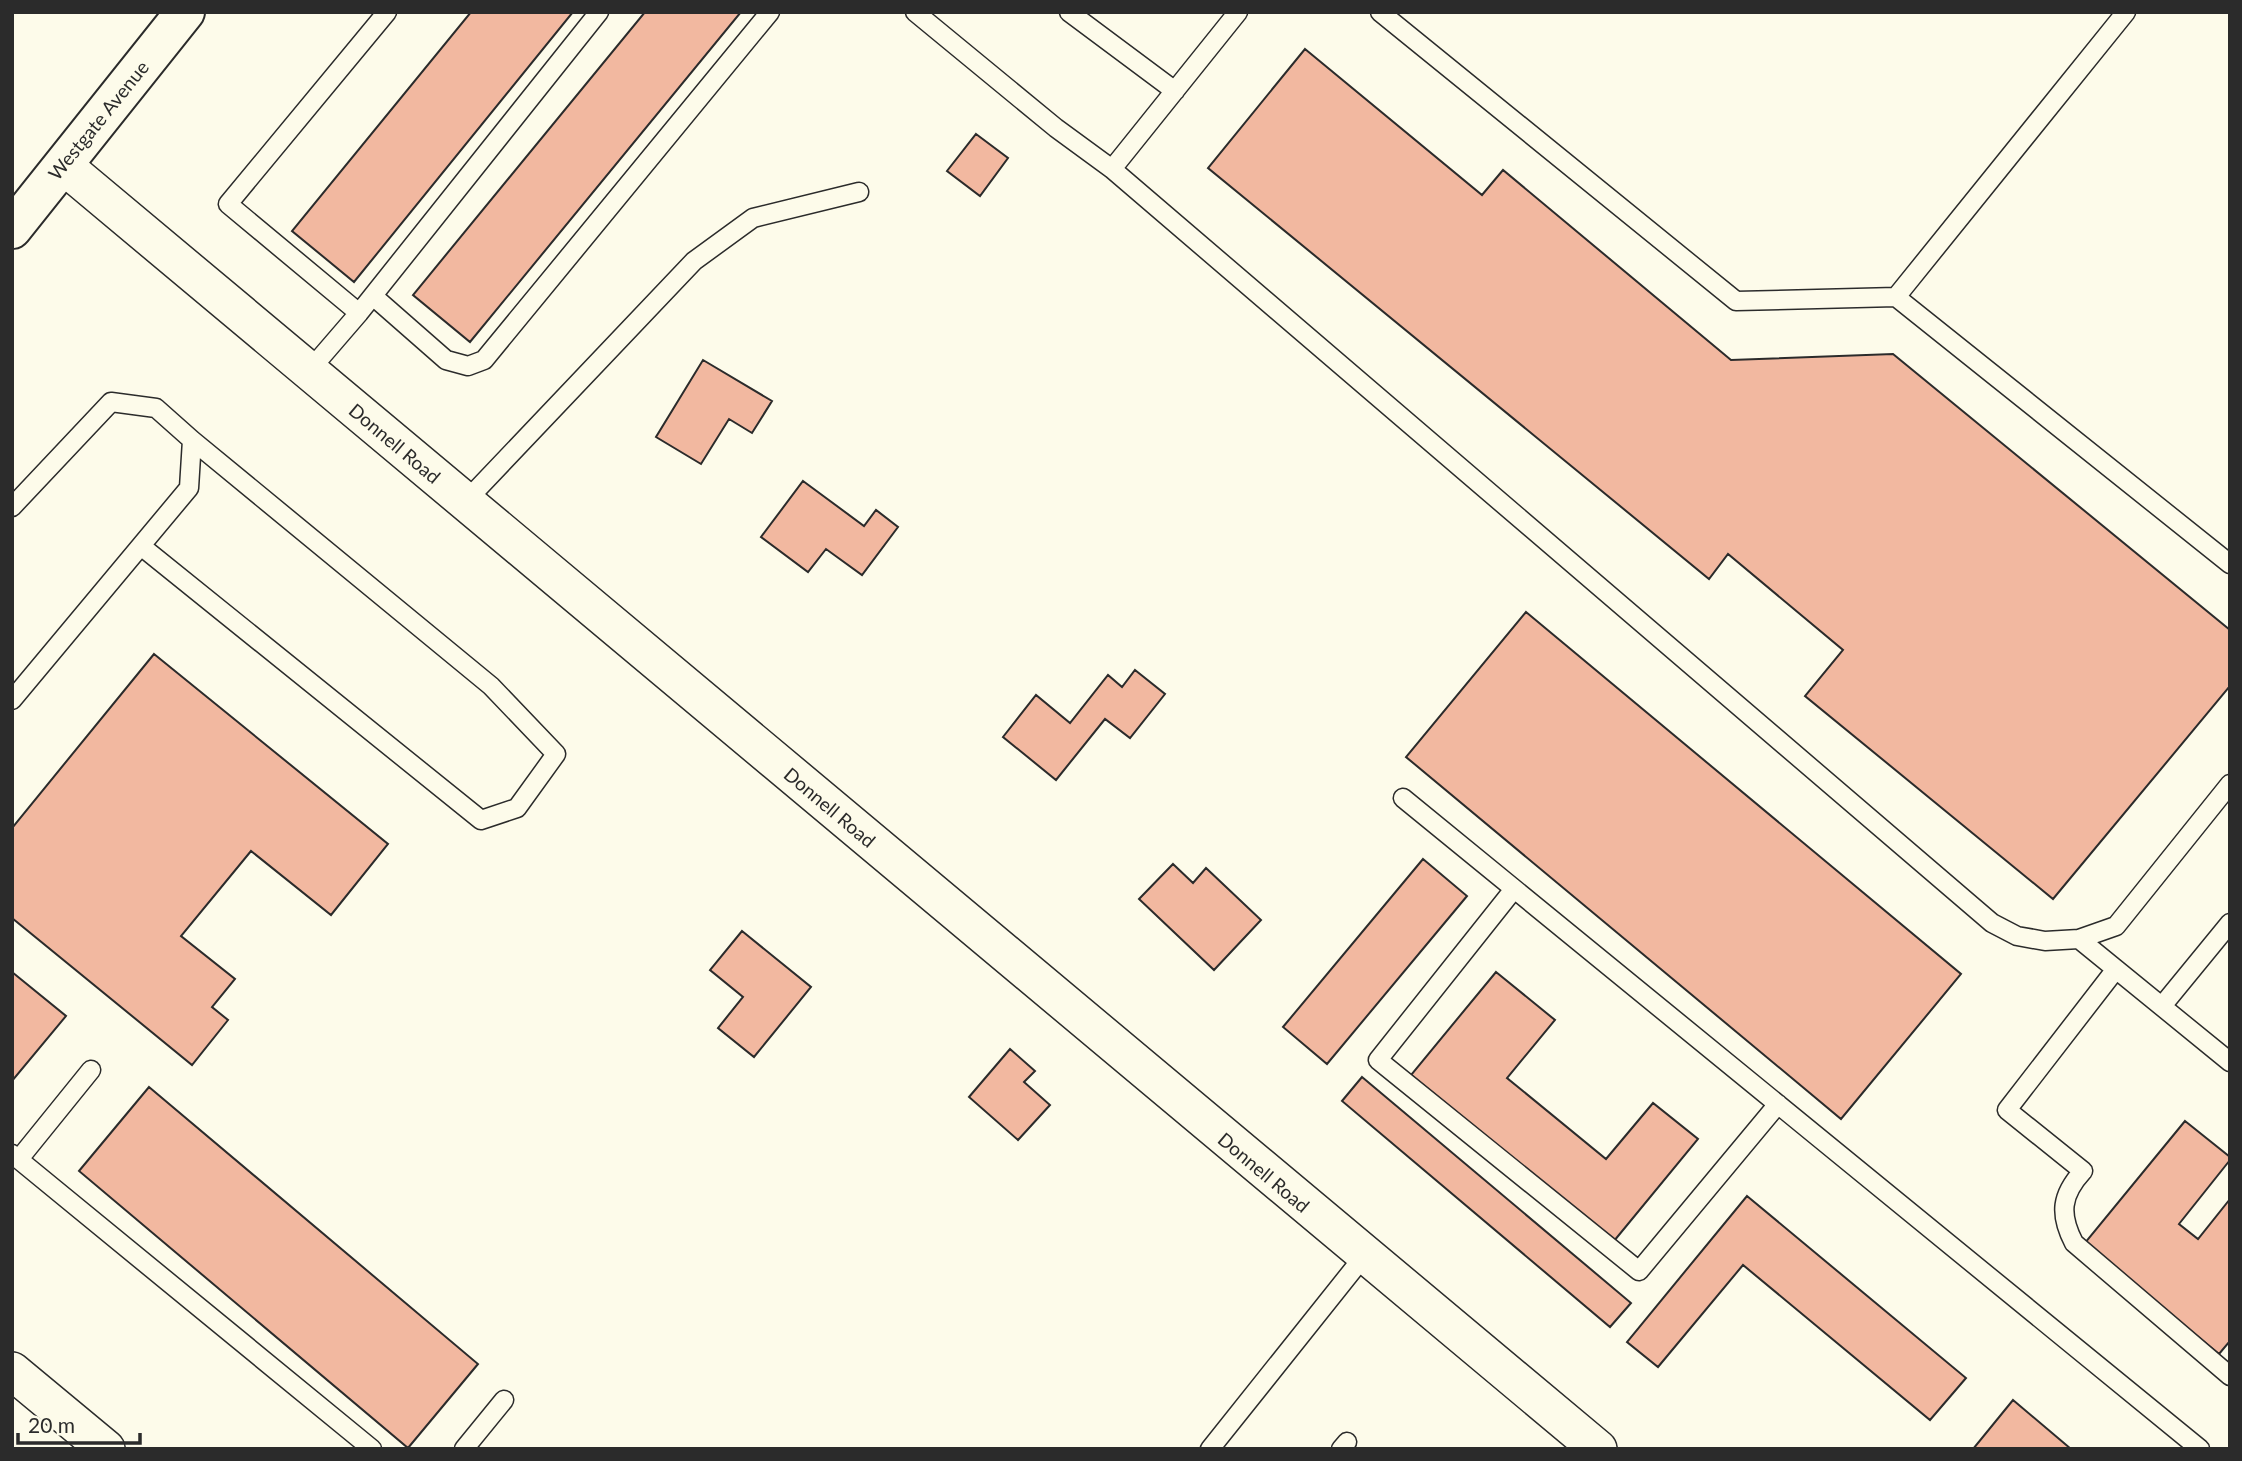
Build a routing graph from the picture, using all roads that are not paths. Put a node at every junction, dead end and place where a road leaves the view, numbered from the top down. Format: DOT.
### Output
graph roads {
  1 [pos="184,12"];
  2 [pos="387,12"];
  3 [pos="599,12"];
  4 [pos="770,12"];
  5 [pos="915,12"];
  6 [pos="1069,12"];
  7 [pos="1238,12"];
  8 [pos="1380,12"];
  9 [pos="2126,12"];
  10 [pos="1175,91"];
  11 [pos="63,165"];
  12 [pos="1112,169"];
  13 [pos="859,192"];
  14 [pos="15,220"];
  15 [pos="373,296"];
  16 [pos="1896,297"];
  17 [pos="359,313"];
  18 [pos="309,371"];
  19 [pos="192,440"];
  20 [pos="465,502"];
  21 [pos="12,507"];
  22 [pos="141,546"];
  23 [pos="2230,564"];
  24 [pos="12,700"];
  25 [pos="2230,784"];
  26 [pos="1403,798"];
  27 [pos="1514,889"];
  28 [pos="2230,923"];
  29 [pos="2079,939"];
  30 [pos="2116,969"];
  31 [pos="2162,1006"];
  32 [pos="2230,1062"];
  33 [pos="91,1070"];
  34 [pos="1778,1104"];
  35 [pos="16,1157"];
  36 [pos="1364,1256"];
  37 [pos="12,1371"];
  38 [pos="2230,1376"];
  39 [pos="505,1400"];
  40 [pos="106,1449"];
  41 [pos="372,1449"];
  42 [pos="464,1449"];
  43 [pos="1210,1449"];
  44 [pos="1598,1449"];
  45 [pos="2200,1449"];
  1 -- 11 [label="street, Westgate Avenue"];
  2 -- 17 [label="lane"];
  3 -- 15 [label="lane"];
  4 -- 15 [label="lane"];
  5 -- 12 [label="lane"];
  6 -- 10 [label="lane"];
  7 -- 10 [label="lane"];
  8 -- 16 [label="lane"];
  9 -- 16 [label="lane"];
  10 -- 12 [label="lane"];
  11 -- 14 [label="street, Westgate Avenue"];
  11 -- 18 [label="street, Donnell Road"];
  12 -- 29 [label="lane"];
  13 -- 20 [label="lane"];
  15 -- 17 [label="lane"];
  16 -- 23 [label="lane"];
  17 -- 18 [label="lane"];
  18 -- 20 [label="street, Donnell Road"];
  19 -- 21 [label="lane"];
  19 -- 22 [label="lane"];
  19 -- 22 [label="lane"];
  20 -- 36 [label="street, Donnell Road"];
  22 -- 24 [label="lane"];
  25 -- 29 [label="lane"];
  26 -- 27 [label="lane"];
  27 -- 34 [label="lane"];
  27 -- 34 [label="lane"];
  28 -- 31 [label="lane"];
  29 -- 30 [label="lane"];
  30 -- 31 [label="lane"];
  30 -- 38 [label="lane"];
  31 -- 32 [label="lane"];
  33 -- 35 [label="lane"];
  34 -- 45 [label="lane"];
  35 -- 41 [label="lane"];
  36 -- 43 [label="lane"];
  36 -- 44 [label="street, Donnell Road"];
  37 -- 40 [label="street"];
  39 -- 42 [label="lane"];
}
